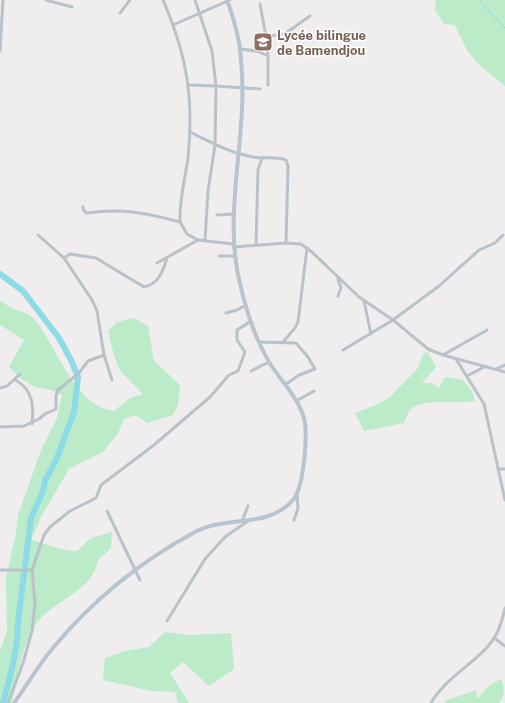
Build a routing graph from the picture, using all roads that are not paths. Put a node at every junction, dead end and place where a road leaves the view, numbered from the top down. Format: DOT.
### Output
graph roads {
  1 [pos="3,0"];
  2 [pos="46,0"];
  3 [pos="130,0"];
  4 [pos="164,0"];
  5 [pos="195,0"];
  6 [pos="228,0"];
  7 [pos="260,4"];
  8 [pos="72,7"];
  9 [pos="200,13"];
  10 [pos="120,14"];
  11 [pos="310,16"];
  12 [pos="173,25"];
  13 [pos="267,37"];
  14 [pos="267,42"];
  15 [pos="240,50"];
  16 [pos="0,51"];
  17 [pos="257,51"];
  18 [pos="268,56"];
  19 [pos="189,85"];
  20 [pos="268,85"];
  21 [pos="216,86"];
  22 [pos="242,87"];
  23 [pos="260,89"];
  24 [pos="190,132"];
  25 [pos="215,145"];
  26 [pos="238,153"];
  27 [pos="262,158"];
  28 [pos="84,207"];
  29 [pos="217,214"];
  30 [pos="234,214"];
  31 [pos="180,222"];
  32 [pos="38,235"];
  33 [pos="503,235"];
  34 [pos="198,240"];
  35 [pos="205,241"];
  36 [pos="286,243"];
  37 [pos="256,245"];
  38 [pos="233,246"];
  39 [pos="307,247"];
  40 [pos="219,256"];
  41 [pos="235,256"];
  42 [pos="64,258"];
  43 [pos="167,258"];
  44 [pos="157,264"];
  45 [pos="338,277"];
  46 [pos="338,296"];
  47 [pos="364,301"];
  48 [pos="246,305"];
  49 [pos="226,313"];
  50 [pos="251,320"];
  51 [pos="393,320"];
  52 [pos="488,330"];
  53 [pos="371,334"];
  54 [pos="259,342"];
  55 [pos="283,342"];
  56 [pos="343,350"];
  57 [pos="104,355"];
  58 [pos="443,355"];
  59 [pos="456,358"];
  60 [pos="269,362"];
  61 [pos="505,365"];
  62 [pos="484,367"];
  63 [pos="496,369"];
  64 [pos="251,371"];
  65 [pos="505,372"];
  66 [pos="20,374"];
  67 [pos="467,376"];
  68 [pos="15,380"];
  69 [pos="112,380"];
  70 [pos="285,385"];
  71 [pos="0,388"];
  72 [pos="314,391"];
  73 [pos="296,402"];
  74 [pos="32,424"];
  75 [pos="0,427"];
  76 [pos="498,469"];
  77 [pos="505,469"];
  78 [pos="298,493"];
  79 [pos="505,500"];
  80 [pos="248,506"];
  81 [pos="107,511"];
  82 [pos="249,520"];
  83 [pos="294,520"];
  84 [pos="242,521"];
  85 [pos="0,570"];
  86 [pos="32,570"];
  87 [pos="135,570"];
  88 [pos="140,580"];
  89 [pos="505,608"];
  90 [pos="167,621"];
  91 [pos="494,638"];
  92 [pos="505,646"];
  93 [pos="432,702"];
  94 [pos="8,703"];
  95 [pos="14,703"];
  96 [pos="436,703"];
  1 -- 16 [label="street"];
  2 -- 8 [label="street"];
  3 -- 10 [label="street"];
  4 -- 12 [label="street"];
  5 -- 9 [label="street"];
  6 -- 9 [label="street"];
  6 -- 15 [label="main road"];
  7 -- 13 [label="street"];
  9 -- 12 [label="street"];
  9 -- 21 [label="street"];
  11 -- 13 [label="street"];
  12 -- 19 [label="street"];
  13 -- 14 [label="street"];
  14 -- 17 [label="street"];
  14 -- 18 [label="street"];
  15 -- 17 [label="street"];
  15 -- 22 [label="main road"];
  17 -- 18 [label="street"];
  18 -- 20 [label="street"];
  19 -- 21 [label="street"];
  19 -- 24 [label="street"];
  21 -- 22 [label="street"];
  21 -- 25 [label="street"];
  22 -- 23 [label="street"];
  22 -- 26 [label="main road"];
  24 -- 25 [label="street"];
  24 -- 31 [label="street"];
  25 -- 26 [label="street"];
  25 -- 35 [label="street"];
  26 -- 27 [label="street"];
  26 -- 30 [label="main road"];
  27 -- 36 [label="street"];
  27 -- 37 [label="street"];
  28 -- 31 [label="street"];
  29 -- 30 [label="street"];
  30 -- 38 [label="main road"];
  31 -- 34 [label="street"];
  32 -- 42 [label="street"];
  33 -- 51 [label="street"];
  34 -- 35 [label="street"];
  34 -- 43 [label="street"];
  35 -- 38 [label="street"];
  36 -- 37 [label="street"];
  36 -- 39 [label="street"];
  37 -- 38 [label="street"];
  38 -- 41 [label="main road"];
  39 -- 45 [label="street"];
  39 -- 55 [label="street"];
  40 -- 41 [label="street"];
  41 -- 48 [label="main road"];
  42 -- 43 [label="street"];
  42 -- 57 [label="street"];
  43 -- 44 [label="street"];
  45 -- 46 [label="street"];
  45 -- 47 [label="street"];
  47 -- 51 [label="street"];
  47 -- 53 [label="street"];
  48 -- 49 [label="street"];
  48 -- 50 [label="main road"];
  50 -- 54 [label="main road"];
  50 -- 86 [label="street"];
  51 -- 53 [label="street"];
  51 -- 58 [label="street"];
  52 -- 58 [label="street"];
  53 -- 56 [label="street"];
  54 -- 55 [label="street"];
  54 -- 60 [label="main road"];
  55 -- 70 [label="street"];
  57 -- 69 [label="street"];
  57 -- 74 [label="street"];
  58 -- 59 [label="street"];
  59 -- 62 [label="street"];
  59 -- 67 [label="street"];
  60 -- 64 [label="street"];
  60 -- 70 [label="main road"];
  61 -- 63 [label="street"];
  62 -- 63 [label="street"];
  62 -- 67 [label="street"];
  63 -- 65 [label="street"];
  66 -- 68 [label="street"];
  67 -- 76 [label="street"];
  68 -- 71 [label="street"];
  68 -- 74 [label="street"];
  70 -- 73 [label="main road"];
  72 -- 73 [label="street"];
  73 -- 78 [label="main road"];
  74 -- 75 [label="street"];
  76 -- 77 [label="street"];
  76 -- 79 [label="street"];
  78 -- 82 [label="main road"];
  78 -- 83 [label="street"];
  80 -- 84 [label="street"];
  81 -- 87 [label="street"];
  82 -- 84 [label="main road"];
  82 -- 90 [label="street"];
  84 -- 87 [label="main road"];
  85 -- 86 [label="street"];
  86 -- 94 [label="street"];
  87 -- 88 [label="street"];
  87 -- 95 [label="main road"];
  89 -- 91 [label="street"];
  91 -- 92 [label="street"];
  91 -- 93 [label="street"];
  93 -- 96 [label="street"];
}
